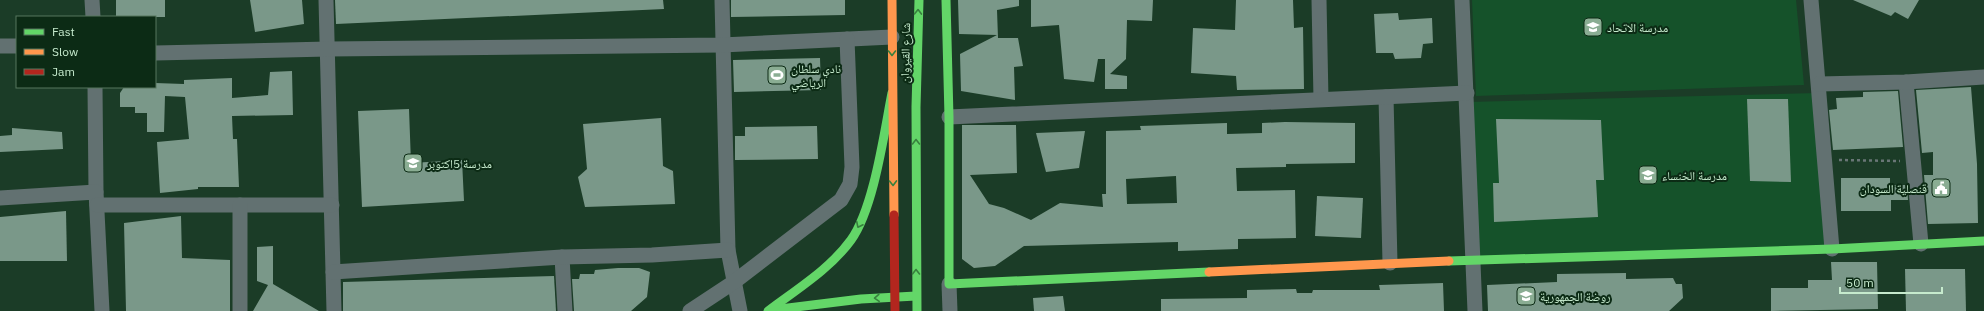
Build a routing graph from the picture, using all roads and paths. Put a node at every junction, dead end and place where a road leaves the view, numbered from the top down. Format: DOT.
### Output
graph roads {
  1 [pos="92,0"];
  2 [pos="326,0"];
  3 [pos="722,0"];
  4 [pos="892,0"];
  5 [pos="918,0"];
  6 [pos="946,0"];
  7 [pos="1319,0"];
  8 [pos="1462,0"];
  9 [pos="1811,0"];
  10 [pos="93,16"];
  11 [pos="892,37"];
  12 [pos="847,40"];
  13 [pos="722,45"];
  14 [pos="0,46"];
  15 [pos="16,46"];
  16 [pos="328,49"];
  17 [pos="156,53"];
  18 [pos="1984,77"];
  19 [pos="1906,82"];
  20 [pos="1819,84"];
  21 [pos="95,88"];
  22 [pos="892,93"];
  23 [pos="1467,93"];
  24 [pos="1386,97"];
  25 [pos="1321,99"];
  26 [pos="949,117"];
  27 [pos="1825,160"];
  28 [pos="1914,162"];
  29 [pos="0,198"];
  30 [pos="96,199"];
  31 [pos="240,205"];
  32 [pos="332,205"];
  33 [pos="1984,241"];
  34 [pos="1921,244"];
  35 [pos="1832,249"];
  36 [pos="728,250"];
  37 [pos="562,257"];
  38 [pos="1473,261"];
  39 [pos="1390,263"];
  40 [pos="333,272"];
  41 [pos="734,282"];
  42 [pos="949,284"];
  43 [pos="916,296"];
  44 [pos="895,297"];
  45 [pos="102,311"];
  46 [pos="240,311"];
  47 [pos="334,311"];
  48 [pos="565,311"];
  49 [pos="690,311"];
  50 [pos="740,311"];
  51 [pos="768,311"];
  52 [pos="895,311"];
  53 [pos="917,311"];
  54 [pos="950,311"];
  55 [pos="1475,311"];
  1 -- 10 [label="street"];
  2 -- 16 [label="street"];
  3 -- 13 [label="street"];
  4 -- 11 [label="main road"];
  43 -- 5 [label="main road, شارع القيروان, one-way"];
  6 -- 26 [label="main road"];
  7 -- 25 [label="street"];
  8 -- 23 [label="street"];
  9 -- 20 [label="street"];
  11 -- 12 [label="street"];
  11 -- 22 [label="main road, one-way"];
  12 -- 13 [label="street"];
  12 -- 41 [label="street"];
  13 -- 16 [label="street"];
  13 -- 36 [label="street"];
  14 -- 15 [label="street"];
  16 -- 17 [label="street"];
  16 -- 32 [label="street"];
  18 -- 19 [label="street"];
  19 -- 20 [label="street"];
  19 -- 28 [label="street"];
  20 -- 27 [label="street"];
  21 -- 30 [label="street"];
  22 -- 44 [label="main road, one-way"];
  22 -- 51 [label="main road, one-way"];
  23 -- 24 [label="street"];
  23 -- 38 [label="street"];
  24 -- 25 [label="street"];
  24 -- 39 [label="street"];
  25 -- 26 [label="street"];
  26 -- 42 [label="main road"];
  27 -- 28 [label="path"];
  27 -- 35 [label="street"];
  28 -- 34 [label="street"];
  29 -- 30 [label="street"];
  30 -- 31 [label="street"];
  30 -- 45 [label="street"];
  31 -- 32 [label="street"];
  31 -- 46 [label="street"];
  32 -- 40 [label="street"];
  33 -- 34 [label="main road"];
  34 -- 35 [label="main road"];
  35 -- 38 [label="main road"];
  36 -- 37 [label="street"];
  36 -- 41 [label="street"];
  37 -- 40 [label="street"];
  37 -- 48 [label="street"];
  38 -- 39 [label="main road"];
  38 -- 55 [label="street"];
  39 -- 42 [label="main road"];
  40 -- 47 [label="street"];
  41 -- 49 [label="street"];
  41 -- 50 [label="street"];
  42 -- 54 [label="street"];
  43 -- 44 [label="main road"];
  43 -- 53 [label="main road, شارع القيروان"];
  44 -- 51 [label="main road, one-way"];
  44 -- 52 [label="main road"];
}
